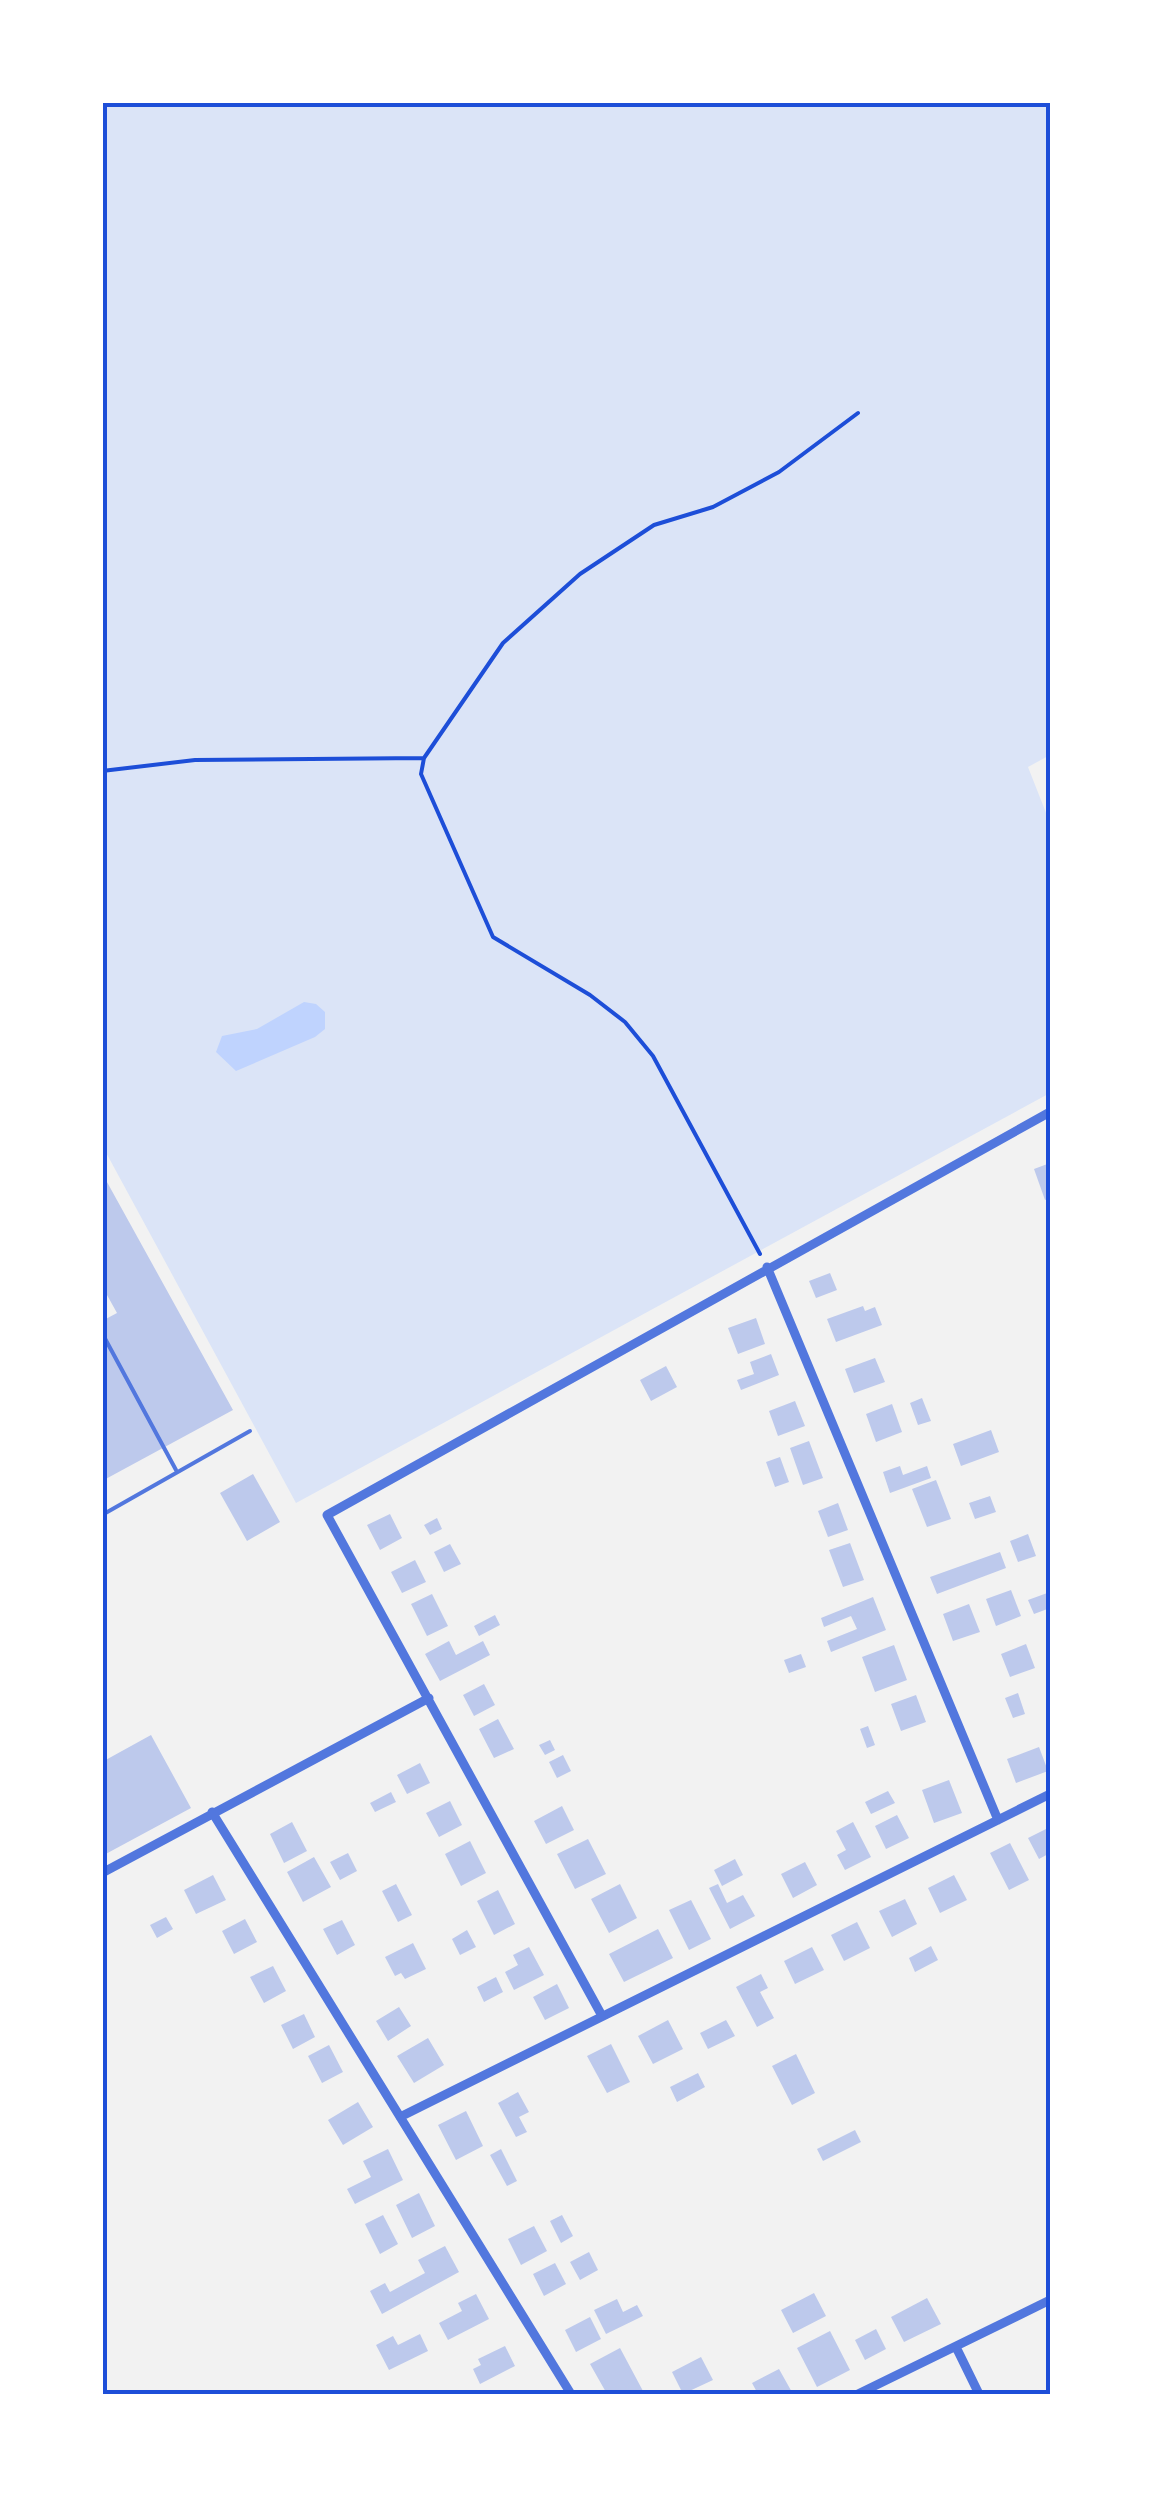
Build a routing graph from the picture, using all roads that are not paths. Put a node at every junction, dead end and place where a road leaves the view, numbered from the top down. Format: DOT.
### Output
graph roads {
  1 [pos="1050,1112"];
  2 [pos="767,1267"];
  3 [pos="102,1333"];
  4 [pos="250,1431"];
  5 [pos="177,1472"];
  6 [pos="102,1515"];
  7 [pos="429,1698"];
  8 [pos="1050,1794"];
  9 [pos="212,1812"];
  10 [pos="998,1820"];
  11 [pos="102,1873"];
  12 [pos="601,2014"];
  13 [pos="400,2117"];
  14 [pos="1050,2300"];
  15 [pos="956,2347"];
  16 [pos="571,2394"];
  17 [pos="858,2394"];
  18 [pos="979,2394"];
  1 -- 2 [label="street"];
  2 -- 7 [label="street"];
  2 -- 10 [label="street"];
  3 -- 5 [label="lane"];
  4 -- 5 [label="lane"];
  5 -- 6 [label="lane"];
  7 -- 9 [label="street"];
  7 -- 12 [label="street"];
  8 -- 10 [label="street"];
  9 -- 11 [label="street"];
  9 -- 13 [label="street"];
  10 -- 12 [label="street"];
  12 -- 13 [label="street"];
  13 -- 16 [label="street"];
  14 -- 15 [label="street"];
  15 -- 17 [label="street"];
  15 -- 18 [label="street"];
}
